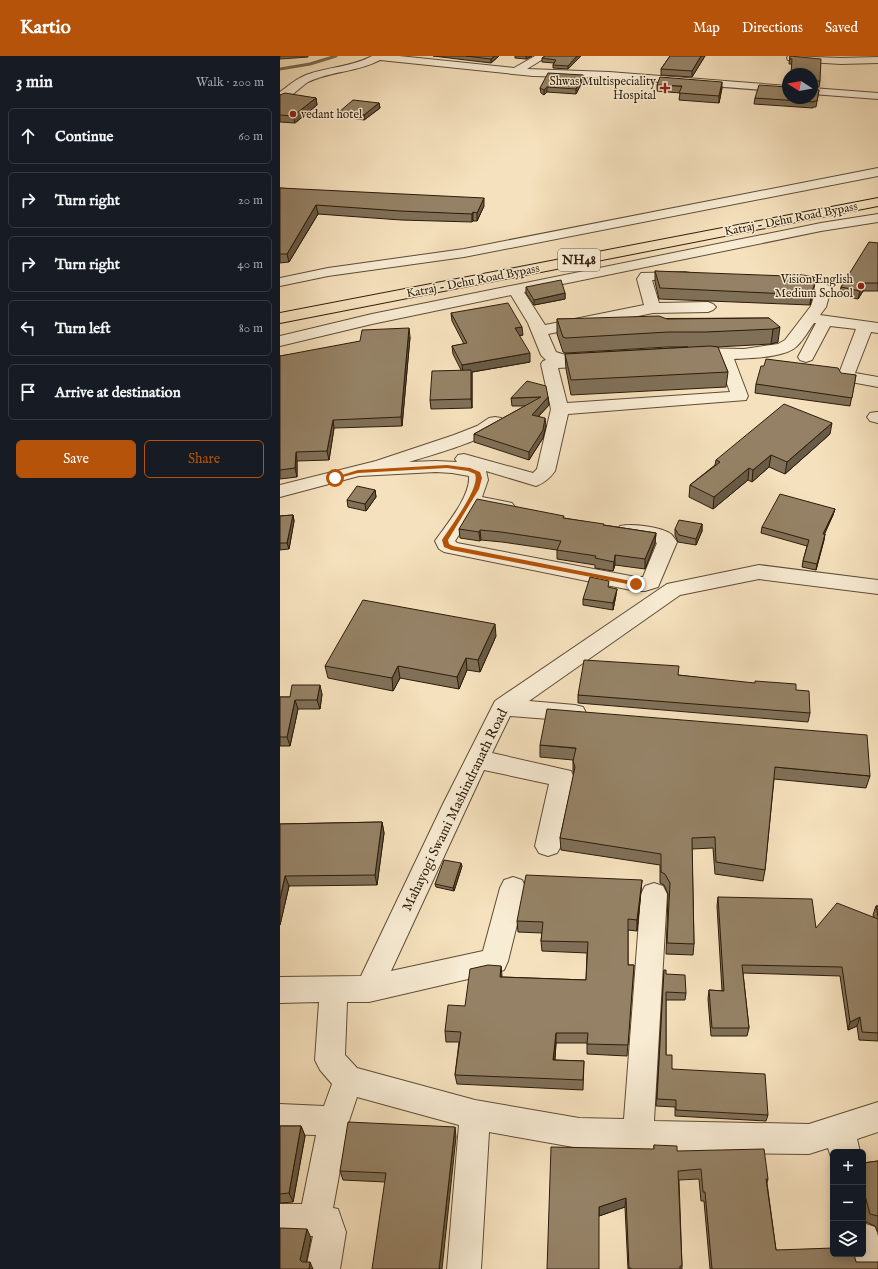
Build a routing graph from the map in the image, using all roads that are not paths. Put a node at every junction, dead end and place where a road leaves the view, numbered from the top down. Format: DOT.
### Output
graph roads {
  1 [pos="543,56"];
  2 [pos="379,57"];
  3 [pos="792,58"];
  4 [pos="878,60"];
  5 [pos="516,71"];
  6 [pos="782,89"];
  7 [pos="818,91"];
  8 [pos="878,96"];
  9 [pos="280,98"];
  10 [pos="878,172"];
  11 [pos="878,190"];
  12 [pos="878,202"];
  13 [pos="878,218"];
  14 [pos="497,262"];
  15 [pos="699,277"];
  16 [pos="768,280"];
  17 [pos="280,282"];
  18 [pos="515,290"];
  19 [pos="708,307"];
  20 [pos="652,308"];
  21 [pos="280,318"];
  22 [pos="872,327"];
  23 [pos="540,331"];
  24 [pos="280,341"];
  25 [pos="724,354"];
  26 [pos="806,357"];
  27 [pos="878,382"];
  28 [pos="560,409"];
  29 [pos="495,422"];
  30 [pos="431,448"];
  31 [pos="358,471"];
  32 [pos="280,491"];
  33 [pos="471,500"];
  34 [pos="526,511"];
  35 [pos="612,527"];
  36 [pos="878,587"];
  37 [pos="503,707"];
  38 [pos="596,714"];
  39 [pos="477,759"];
  40 [pos="548,846"];
  41 [pos="513,888"];
  42 [pos="654,894"];
  43 [pos="334,989"];
  44 [pos="369,989"];
  45 [pos="280,990"];
  46 [pos="348,1080"];
  47 [pos="475,1115"];
  48 [pos="878,1117"];
  49 [pos="280,1119"];
  50 [pos="334,1121"];
  51 [pos="638,1136"];
  52 [pos="842,1140"];
  53 [pos="280,1220"];
  54 [pos="315,1220"];
  55 [pos="866,1254"];
  56 [pos="323,1269"];
  57 [pos="464,1269"];
  58 [pos="869,1269"];
  1 -- 5 [label="street"];
  2 -- 5 [label="street"];
  2 -- 9 [label="street"];
  3 -- 4 [label="street"];
  5 -- 6 [label="street"];
  7 -- 8 [label="street"];
  10 -- 17 [label="street"];
  11 -- 14 [label="highway, Katraj - Dehu Road Bypass / NH48"];
  12 -- 21 [label="highway, Katraj - Dehu Road Bypass / NH48"];
  13 -- 18 [label="street"];
  15 -- 20 [label="street"];
  16 -- 25 [label="street"];
  18 -- 23 [label="street"];
  18 -- 24 [label="street"];
  19 -- 20 [label="street"];
  20 -- 23 [label="street"];
  22 -- 26 [label="street"];
  22 -- 27 [label="street"];
  23 -- 25 [label="street"];
  25 -- 28 [label="street"];
  25 -- 28 [label="street"];
  28 -- 30 [label="street"];
  29 -- 30 [label="street"];
  30 -- 31 [label="street"];
  31 -- 32 [label="street"];
  31 -- 33 [label="street"];
  33 -- 34 [label="street"];
  33 -- 35 [label="street"];
  36 -- 37 [label="street, Mahayogi Swami Mashindranath Road"];
  37 -- 38 [label="street"];
  37 -- 39 [label="street, Mahayogi Swami Mashindranath Road"];
  39 -- 40 [label="street"];
  39 -- 44 [label="street, Mahayogi Swami Mashindranath Road"];
  41 -- 44 [label="street"];
  42 -- 51 [label="street"];
  43 -- 44 [label="street"];
  43 -- 45 [label="street"];
  43 -- 46 [label="street"];
  46 -- 47 [label="street"];
  46 -- 50 [label="street"];
  47 -- 51 [label="street"];
  47 -- 57 [label="street"];
  48 -- 52 [label="street"];
  49 -- 50 [label="street"];
  50 -- 54 [label="street"];
  51 -- 52 [label="street"];
  53 -- 54 [label="street"];
  54 -- 56 [label="street"];
  55 -- 58 [label="street"];
}
